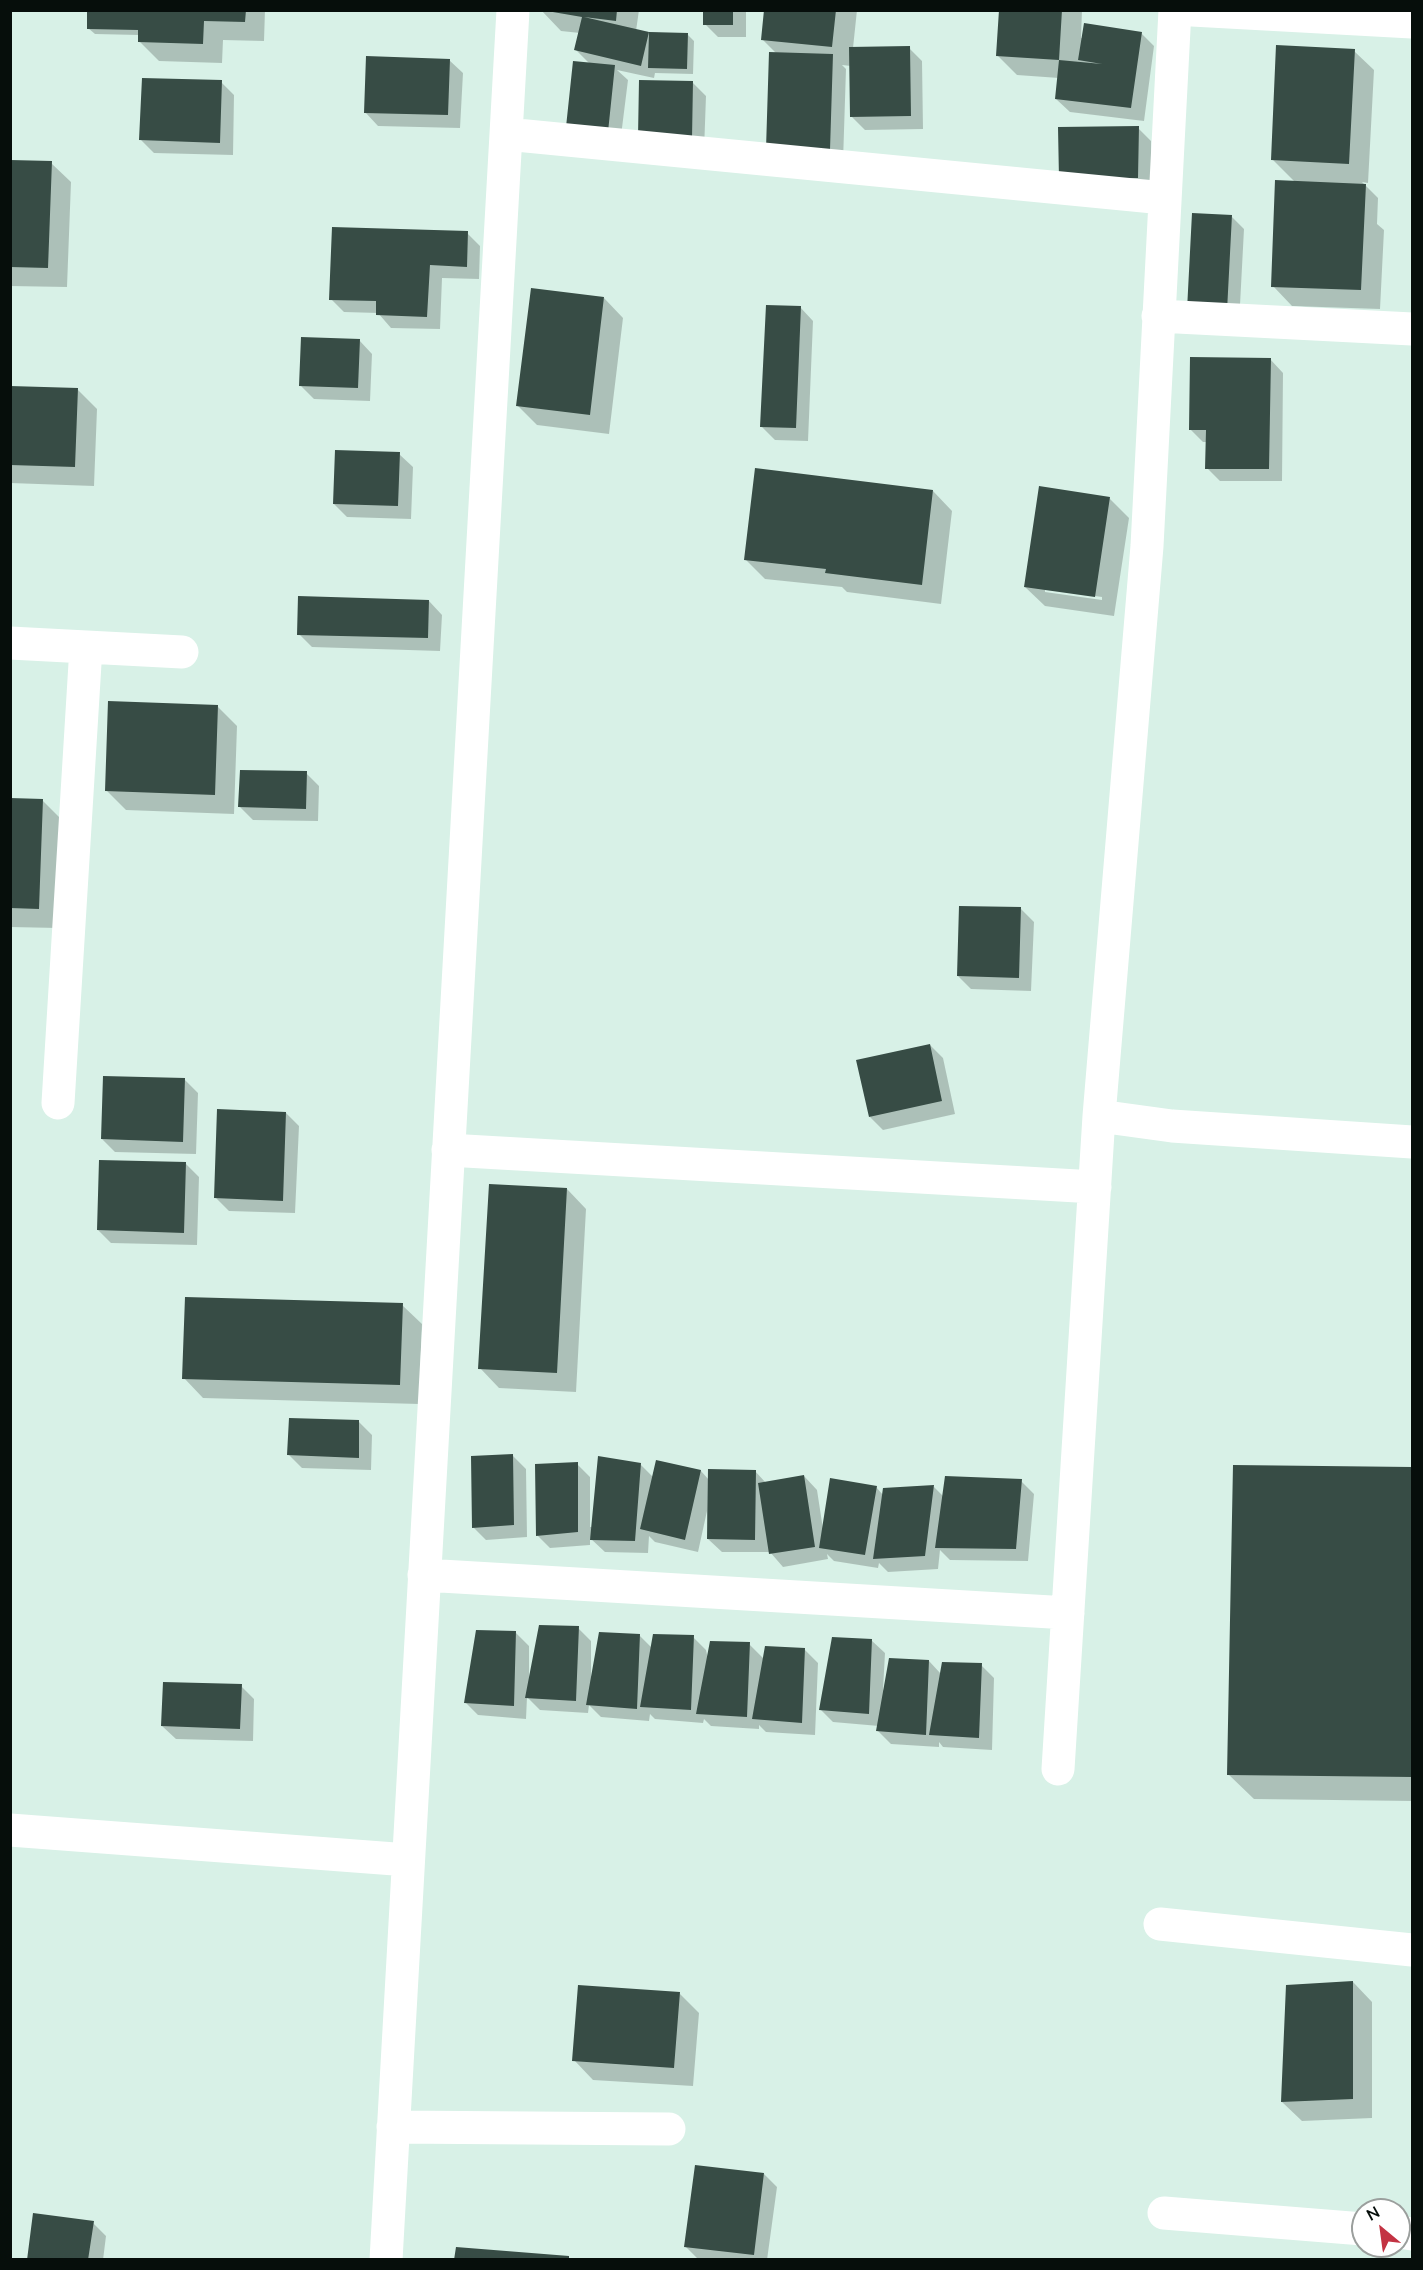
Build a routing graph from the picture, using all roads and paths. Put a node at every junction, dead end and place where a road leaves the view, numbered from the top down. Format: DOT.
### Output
graph roads {
  1 [pos="513,10"];
  2 [pos="1175,10"];
  3 [pos="1192,10"];
  4 [pos="1413,22"];
  5 [pos="506,134"];
  6 [pos="1164,198"];
  7 [pos="1158,316"];
  8 [pos="1413,329"];
  9 [pos="10,643"];
  10 [pos="86,647"];
  11 [pos="182,652"];
  12 [pos="58,1103"];
  13 [pos="1099,1116"];
  14 [pos="1413,1142"];
  15 [pos="447,1150"];
  16 [pos="1095,1187"];
  17 [pos="424,1575"];
  18 [pos="1068,1613"];
  19 [pos="1058,1769"];
  20 [pos="10,1830"];
  21 [pos="408,1860"];
  22 [pos="1160,1924"];
  23 [pos="1413,1950"];
  24 [pos="393,2127"];
  25 [pos="669,2129"];
  26 [pos="1164,2213"];
  27 [pos="1351,2228"];
  28 [pos="386,2259"];
  1 -- 5 [label="street"];
  2 -- 6 [label="street"];
  3 -- 4 [label="street"];
  5 -- 6 [label="street"];
  5 -- 15 [label="street"];
  6 -- 7 [label="street"];
  7 -- 8 [label="street"];
  7 -- 13 [label="street"];
  9 -- 10 [label="street"];
  10 -- 11 [label="street"];
  10 -- 12 [label="street"];
  13 -- 14 [label="street"];
  13 -- 16 [label="street"];
  15 -- 16 [label="street"];
  15 -- 17 [label="street"];
  16 -- 18 [label="street"];
  17 -- 18 [label="street"];
  17 -- 21 [label="street"];
  18 -- 19 [label="street"];
  20 -- 21 [label="street"];
  21 -- 24 [label="street"];
  22 -- 23 [label="street"];
  24 -- 25 [label="street"];
  24 -- 28 [label="street"];
  26 -- 27 [label="street"];
}
